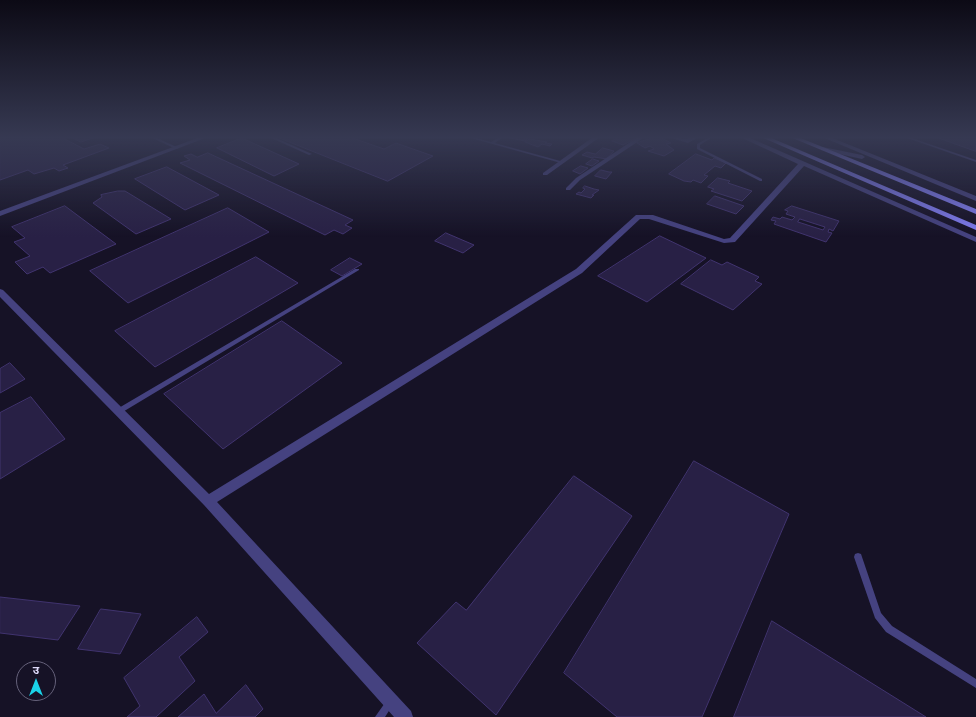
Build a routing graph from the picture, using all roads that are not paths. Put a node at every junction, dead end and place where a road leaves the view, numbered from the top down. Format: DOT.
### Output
graph roads {
  1 [pos="117,170"];
  2 [pos="550,170"];
  3 [pos="592,170"];
  4 [pos="742,170"];
  5 [pos="796,170"];
  6 [pos="817,170"];
  7 [pos="842,170"];
  8 [pos="874,170"];
  9 [pos="906,170"];
  10 [pos="545,174"];
  11 [pos="761,180"];
  12 [pos="568,189"];
  13 [pos="976,199"];
  14 [pos="976,212"];
  15 [pos="0,214"];
  16 [pos="976,228"];
  17 [pos="976,240"];
  18 [pos="358,270"];
  19 [pos="0,292"];
  20 [pos="118,411"];
  21 [pos="208,501"];
  22 [pos="858,557"];
  23 [pos="976,684"];
  24 [pos="391,702"];
  25 [pos="380,717"];
  26 [pos="405,717"];
  1 -- 15 [label="street"];
  2 -- 10 [label="street"];
  3 -- 12 [label="street"];
  4 -- 11 [label="lane"];
  5 -- 21 [label="street"];
  6 -- 17 [label="street"];
  7 -- 16 [label="main road"];
  8 -- 14 [label="main road"];
  9 -- 13 [label="street"];
  18 -- 20 [label="lane"];
  19 -- 20 [label="street"];
  20 -- 21 [label="street"];
  21 -- 24 [label="street"];
  22 -- 23 [label="lane"];
  24 -- 25 [label="lane"];
  24 -- 26 [label="street"];
}
